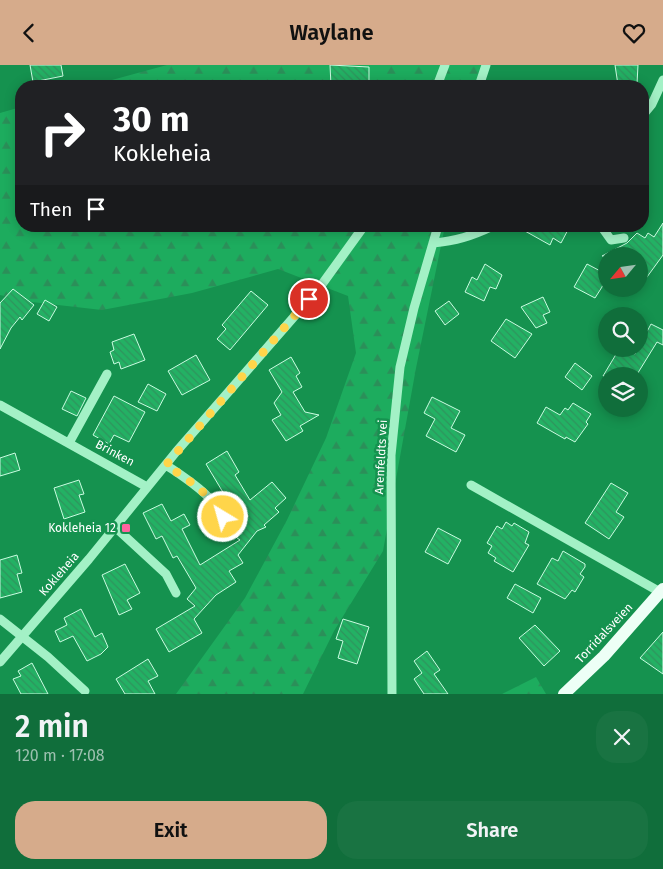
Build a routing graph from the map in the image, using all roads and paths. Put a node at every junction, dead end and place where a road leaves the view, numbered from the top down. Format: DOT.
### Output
graph roads {
  1 [pos="444,65"];
  2 [pos="486,65"];
  3 [pos="439,80"];
  4 [pos="481,80"];
  5 [pos="663,80"];
  6 [pos="649,108"];
  7 [pos="360,232"];
  8 [pos="436,232"];
  9 [pos="478,232"];
  10 [pos="605,232"];
  11 [pos="624,238"];
  12 [pos="433,243"];
  13 [pos="107,374"];
  14 [pos="0,405"];
  15 [pos="69,443"];
  16 [pos="166,465"];
  17 [pos="471,485"];
  18 [pos="147,487"];
  19 [pos="115,527"];
  20 [pos="226,536"];
  21 [pos="662,591"];
  22 [pos="176,593"];
  23 [pos="0,619"];
  24 [pos="20,637"];
  25 [pos="0,662"];
  26 [pos="85,691"];
  27 [pos="392,694"];
  28 [pos="564,694"];
  1 -- 3 [label="street"];
  2 -- 4 [label="street"];
  5 -- 6 [label="street"];
  7 -- 16 [label="street, Kokleheia"];
  8 -- 12 [label="street, Arenfeldts vei"];
  9 -- 12 [label="street"];
  10 -- 11 [label="street"];
  12 -- 27 [label="street, Arenfeldts vei"];
  13 -- 15 [label="street"];
  14 -- 15 [label="street, Brinken"];
  15 -- 18 [label="street, Brinken"];
  16 -- 18 [label="street, Kokleheia"];
  16 -- 20 [label="street"];
  17 -- 21 [label="street"];
  18 -- 19 [label="street, Kokleheia"];
  19 -- 22 [label="street"];
  19 -- 24 [label="street, Kokleheia"];
  21 -- 28 [label="main road, Torridalsveien"];
  23 -- 24 [label="street"];
  24 -- 25 [label="street, Kokleheia"];
  24 -- 26 [label="street"];
}
